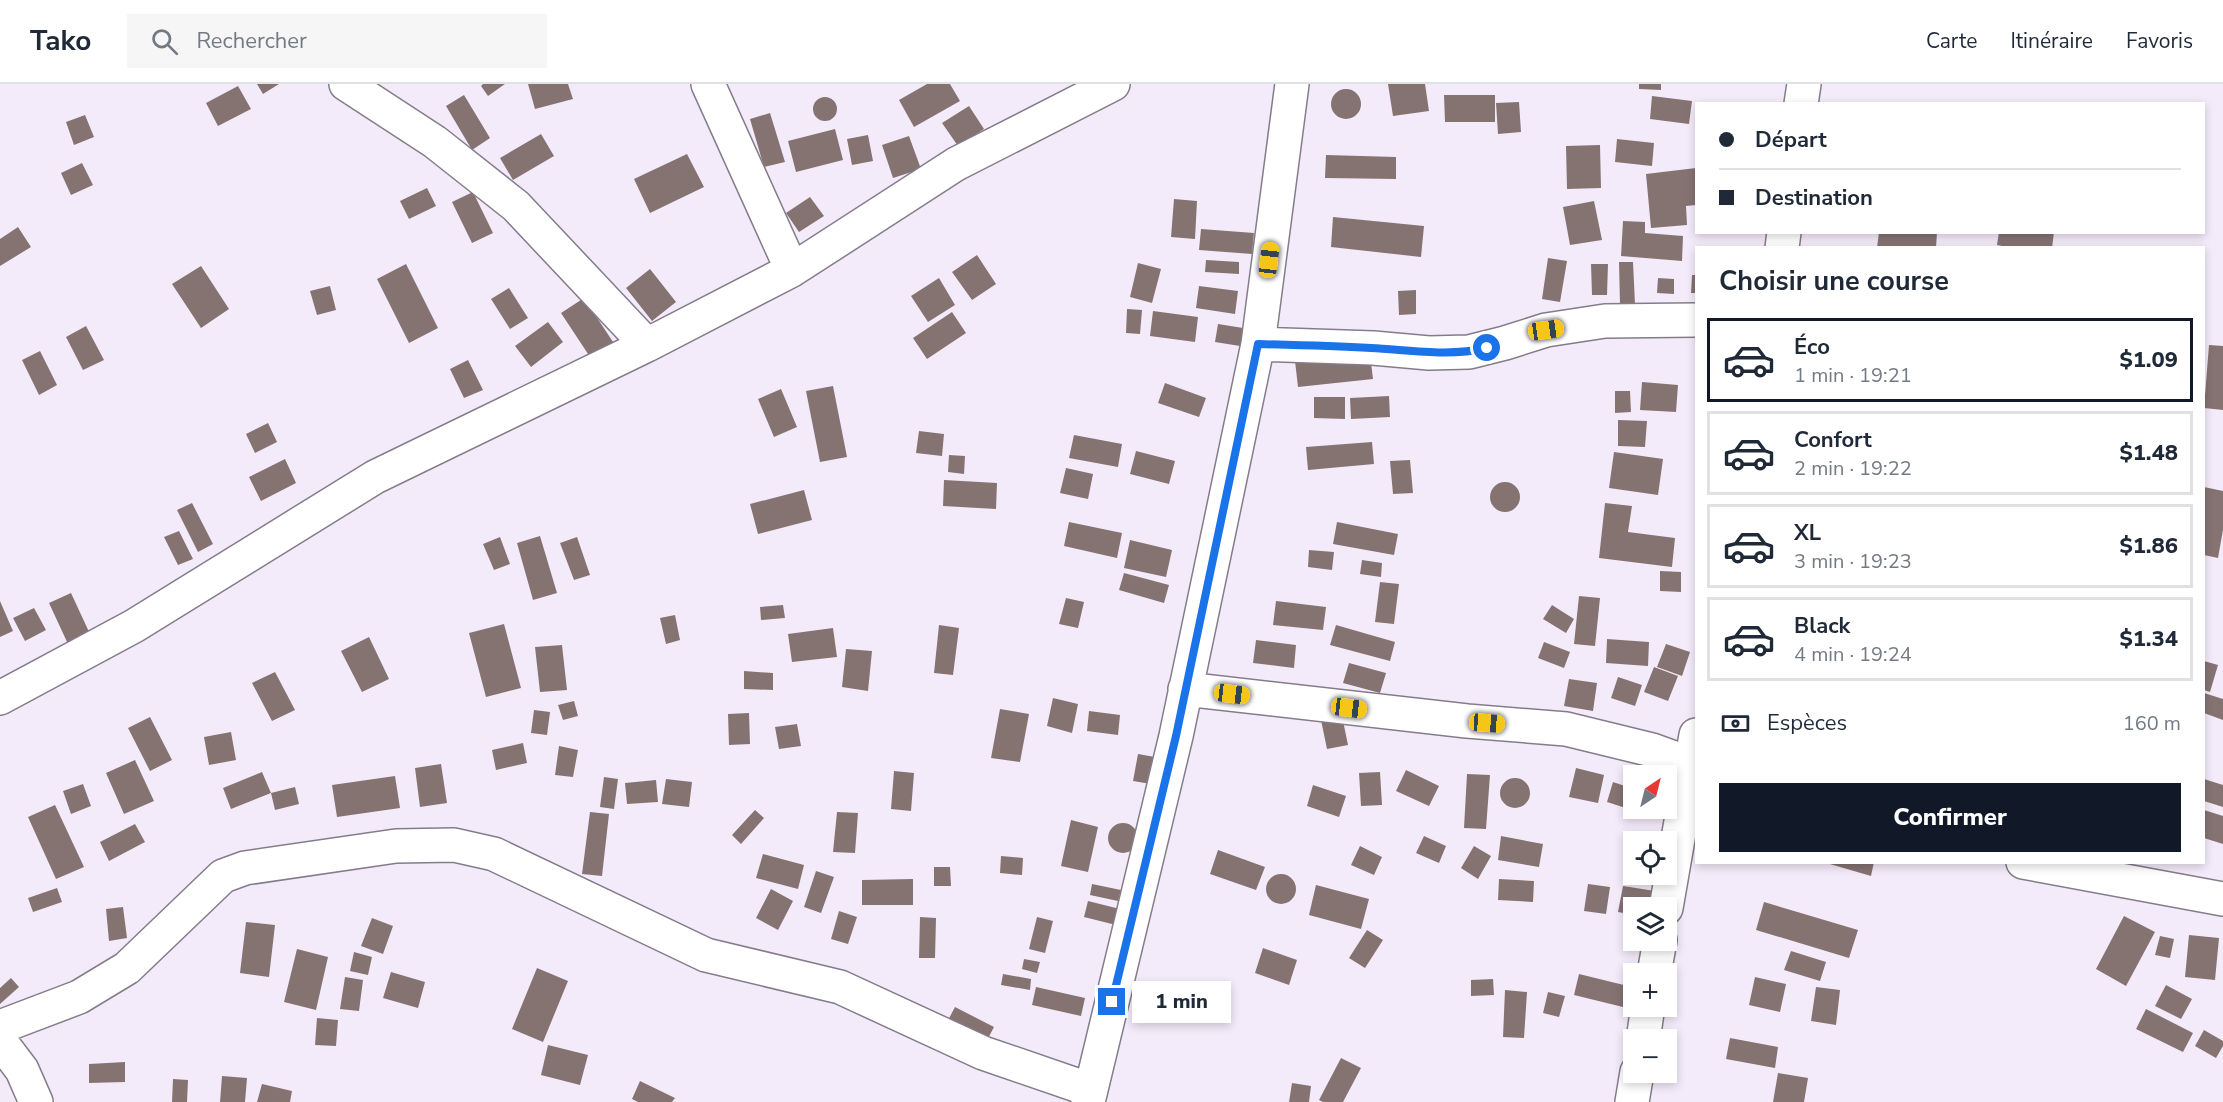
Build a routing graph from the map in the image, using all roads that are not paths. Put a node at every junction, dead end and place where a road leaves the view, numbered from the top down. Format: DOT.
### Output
graph roads {
  1 [pos="346,84"];
  2 [pos="708,84"];
  3 [pos="1113,84"];
  4 [pos="1292,84"];
  5 [pos="1804,84"];
  6 [pos="1801,102"];
  7 [pos="792,270"];
  8 [pos="1695,320"];
  9 [pos="1258,344"];
  10 [pos="647,345"];
  11 [pos="1185,689"];
  12 [pos="0,698"];
  13 [pos="1695,755"];
  14 [pos="2034,864"];
  15 [pos="1668,897"];
  16 [pos="2223,899"];
  17 [pos="0,1027"];
  18 [pos="0,1041"];
  19 [pos="1635,1083"];
  20 [pos="1090,1096"];
  21 [pos="36,1102"];
  22 [pos="1632,1102"];
  1 -- 10 [label="street"];
  2 -- 7 [label="street"];
  3 -- 7 [label="street"];
  4 -- 9 [label="street"];
  5 -- 6 [label="street"];
  7 -- 10 [label="street"];
  8 -- 9 [label="street"];
  9 -- 11 [label="street"];
  10 -- 12 [label="street"];
  11 -- 13 [label="street"];
  11 -- 20 [label="street"];
  13 -- 15 [label="street"];
  14 -- 16 [label="street"];
  17 -- 20 [label="street"];
  18 -- 21 [label="street"];
  19 -- 22 [label="street"];
}
